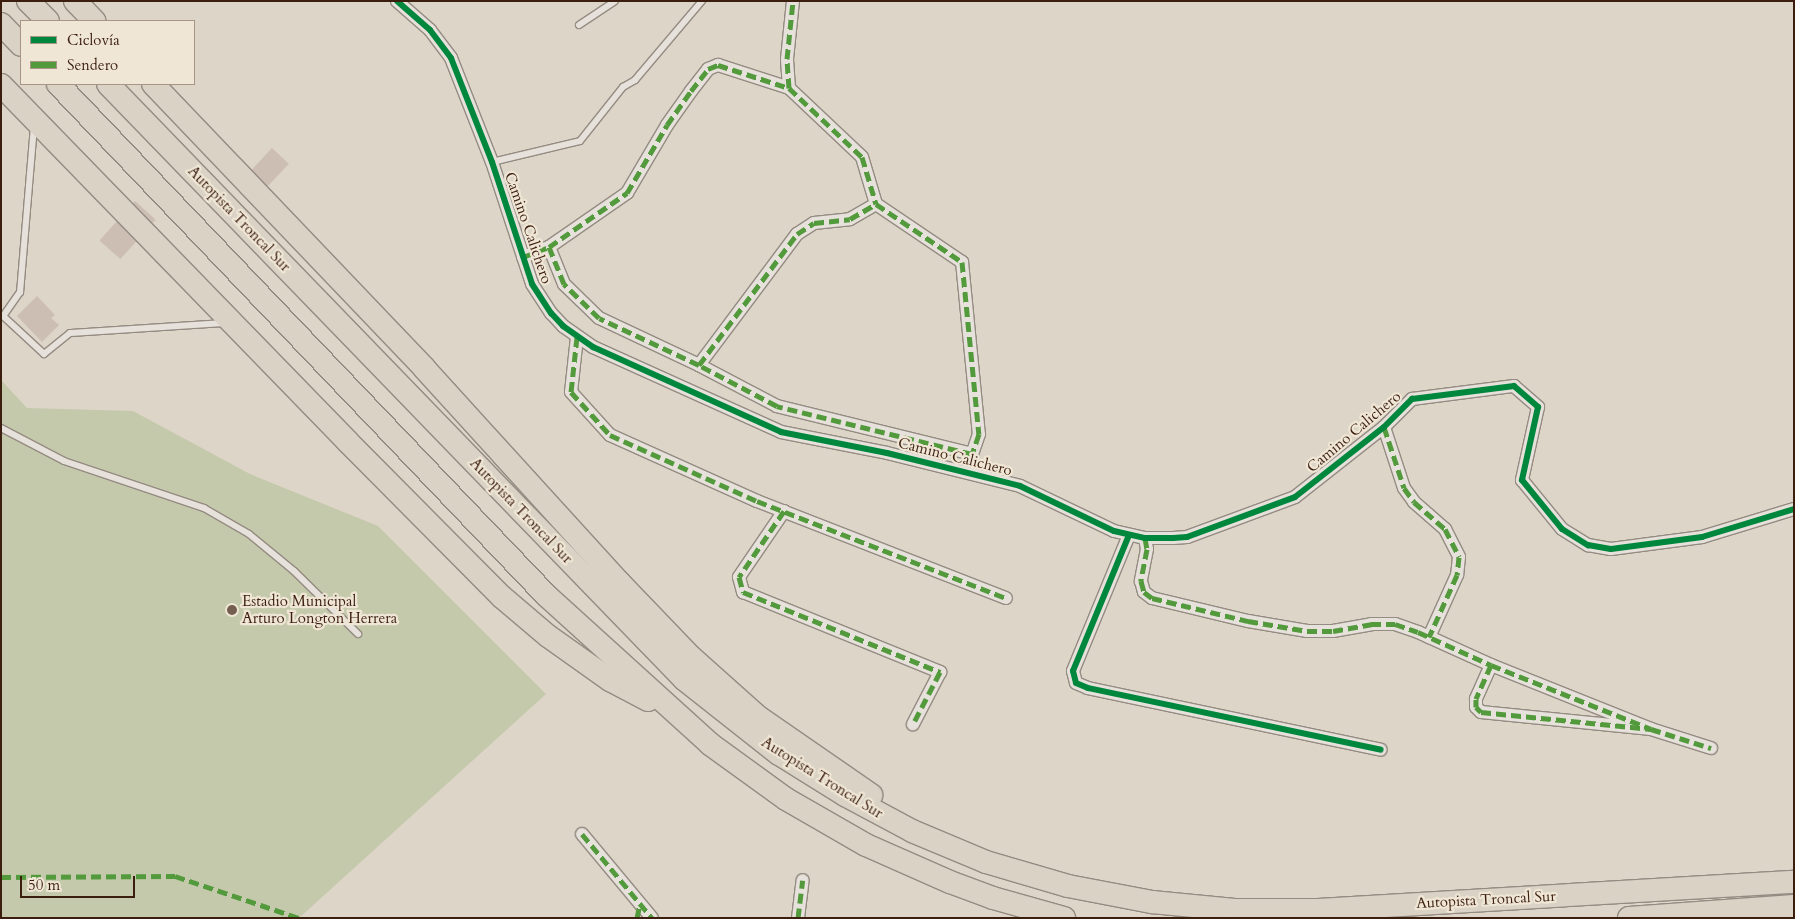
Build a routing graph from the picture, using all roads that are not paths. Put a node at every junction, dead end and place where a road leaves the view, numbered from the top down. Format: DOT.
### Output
graph roads {
  1 [pos="28,1"];
  2 [pos="75,1"];
  3 [pos="397,1"];
  4 [pos="615,1"];
  5 [pos="702,1"];
  6 [pos="793,1"];
  7 [pos="47,20"];
  8 [pos="93,20"];
  9 [pos="1,24"];
  10 [pos="579,25"];
  11 [pos="20,44"];
  12 [pos="1,85"];
  13 [pos="59,85"];
  14 [pos="109,85"];
  15 [pos="154,85"];
  16 [pos="789,88"];
  17 [pos="34,119"];
  18 [pos="492,162"];
  19 [pos="876,204"];
  20 [pos="549,247"];
  21 [pos="523,257"];
  22 [pos="231,322"];
  23 [pos="577,337"];
  24 [pos="699,365"];
  25 [pos="1384,427"];
  26 [pos="1,428"];
  27 [pos="1794,509"];
  28 [pos="784,511"];
  29 [pos="1129,535"];
  30 [pos="1145,538"];
  31 [pos="1006,598"];
  32 [pos="358,634"];
  33 [pos="1429,637"];
  34 [pos="1491,665"];
  35 [pos="675,714"];
  36 [pos="913,724"];
  37 [pos="1651,729"];
  38 [pos="1711,748"];
  39 [pos="1381,750"];
  40 [pos="582,834"];
  41 [pos="946,847"];
  42 [pos="803,880"];
  43 [pos="1794,882"];
  44 [pos="640,904"];
  45 [pos="1794,906"];
  46 [pos="637,918"];
  47 [pos="652,918"];
  48 [pos="798,918"];
  49 [pos="1064,918"];
  50 [pos="1629,918"];
  1 -- 7 [label="highway"];
  2 -- 8 [label="highway"];
  3 -- 18 [label="street, Camino Calichero"];
  4 -- 10 [label="lane"];
  5 -- 18 [label="lane"];
  6 -- 16 [label="street"];
  9 -- 11 [label="highway"];
  12 -- 17 [label="highway"];
  13 -- 35 [label="highway"];
  14 -- 41 [label="highway, Autopista Troncal Sur"];
  15 -- 41 [label="highway"];
  16 -- 19 [label="street"];
  16 -- 20 [label="street"];
  17 -- 22 [label="highway"];
  17 -- 22 [label="lane"];
  18 -- 21 [label="street, Camino Calichero"];
  19 -- 24 [label="street"];
  19 -- 24 [label="street"];
  20 -- 21 [label="street"];
  20 -- 24 [label="street"];
  21 -- 23 [label="street, Camino Calichero"];
  22 -- 35 [label="highway"];
  23 -- 28 [label="street"];
  23 -- 29 [label="street, Camino Calichero"];
  25 -- 27 [label="street, Camino Calichero"];
  25 -- 30 [label="street, Camino Calichero"];
  25 -- 33 [label="street"];
  26 -- 32 [label="lane"];
  28 -- 31 [label="street"];
  28 -- 36 [label="street"];
  29 -- 30 [label="street, Camino Calichero"];
  29 -- 39 [label="street"];
  30 -- 33 [label="street"];
  33 -- 34 [label="street"];
  34 -- 37 [label="street"];
  34 -- 37 [label="street"];
  35 -- 49 [label="highway"];
  37 -- 38 [label="street"];
  40 -- 44 [label="street"];
  41 -- 43 [label="highway, Autopista Troncal Sur"];
  42 -- 48 [label="street"];
  44 -- 46 [label="street"];
  44 -- 47 [label="street"];
  45 -- 50 [label="highway"];
}
